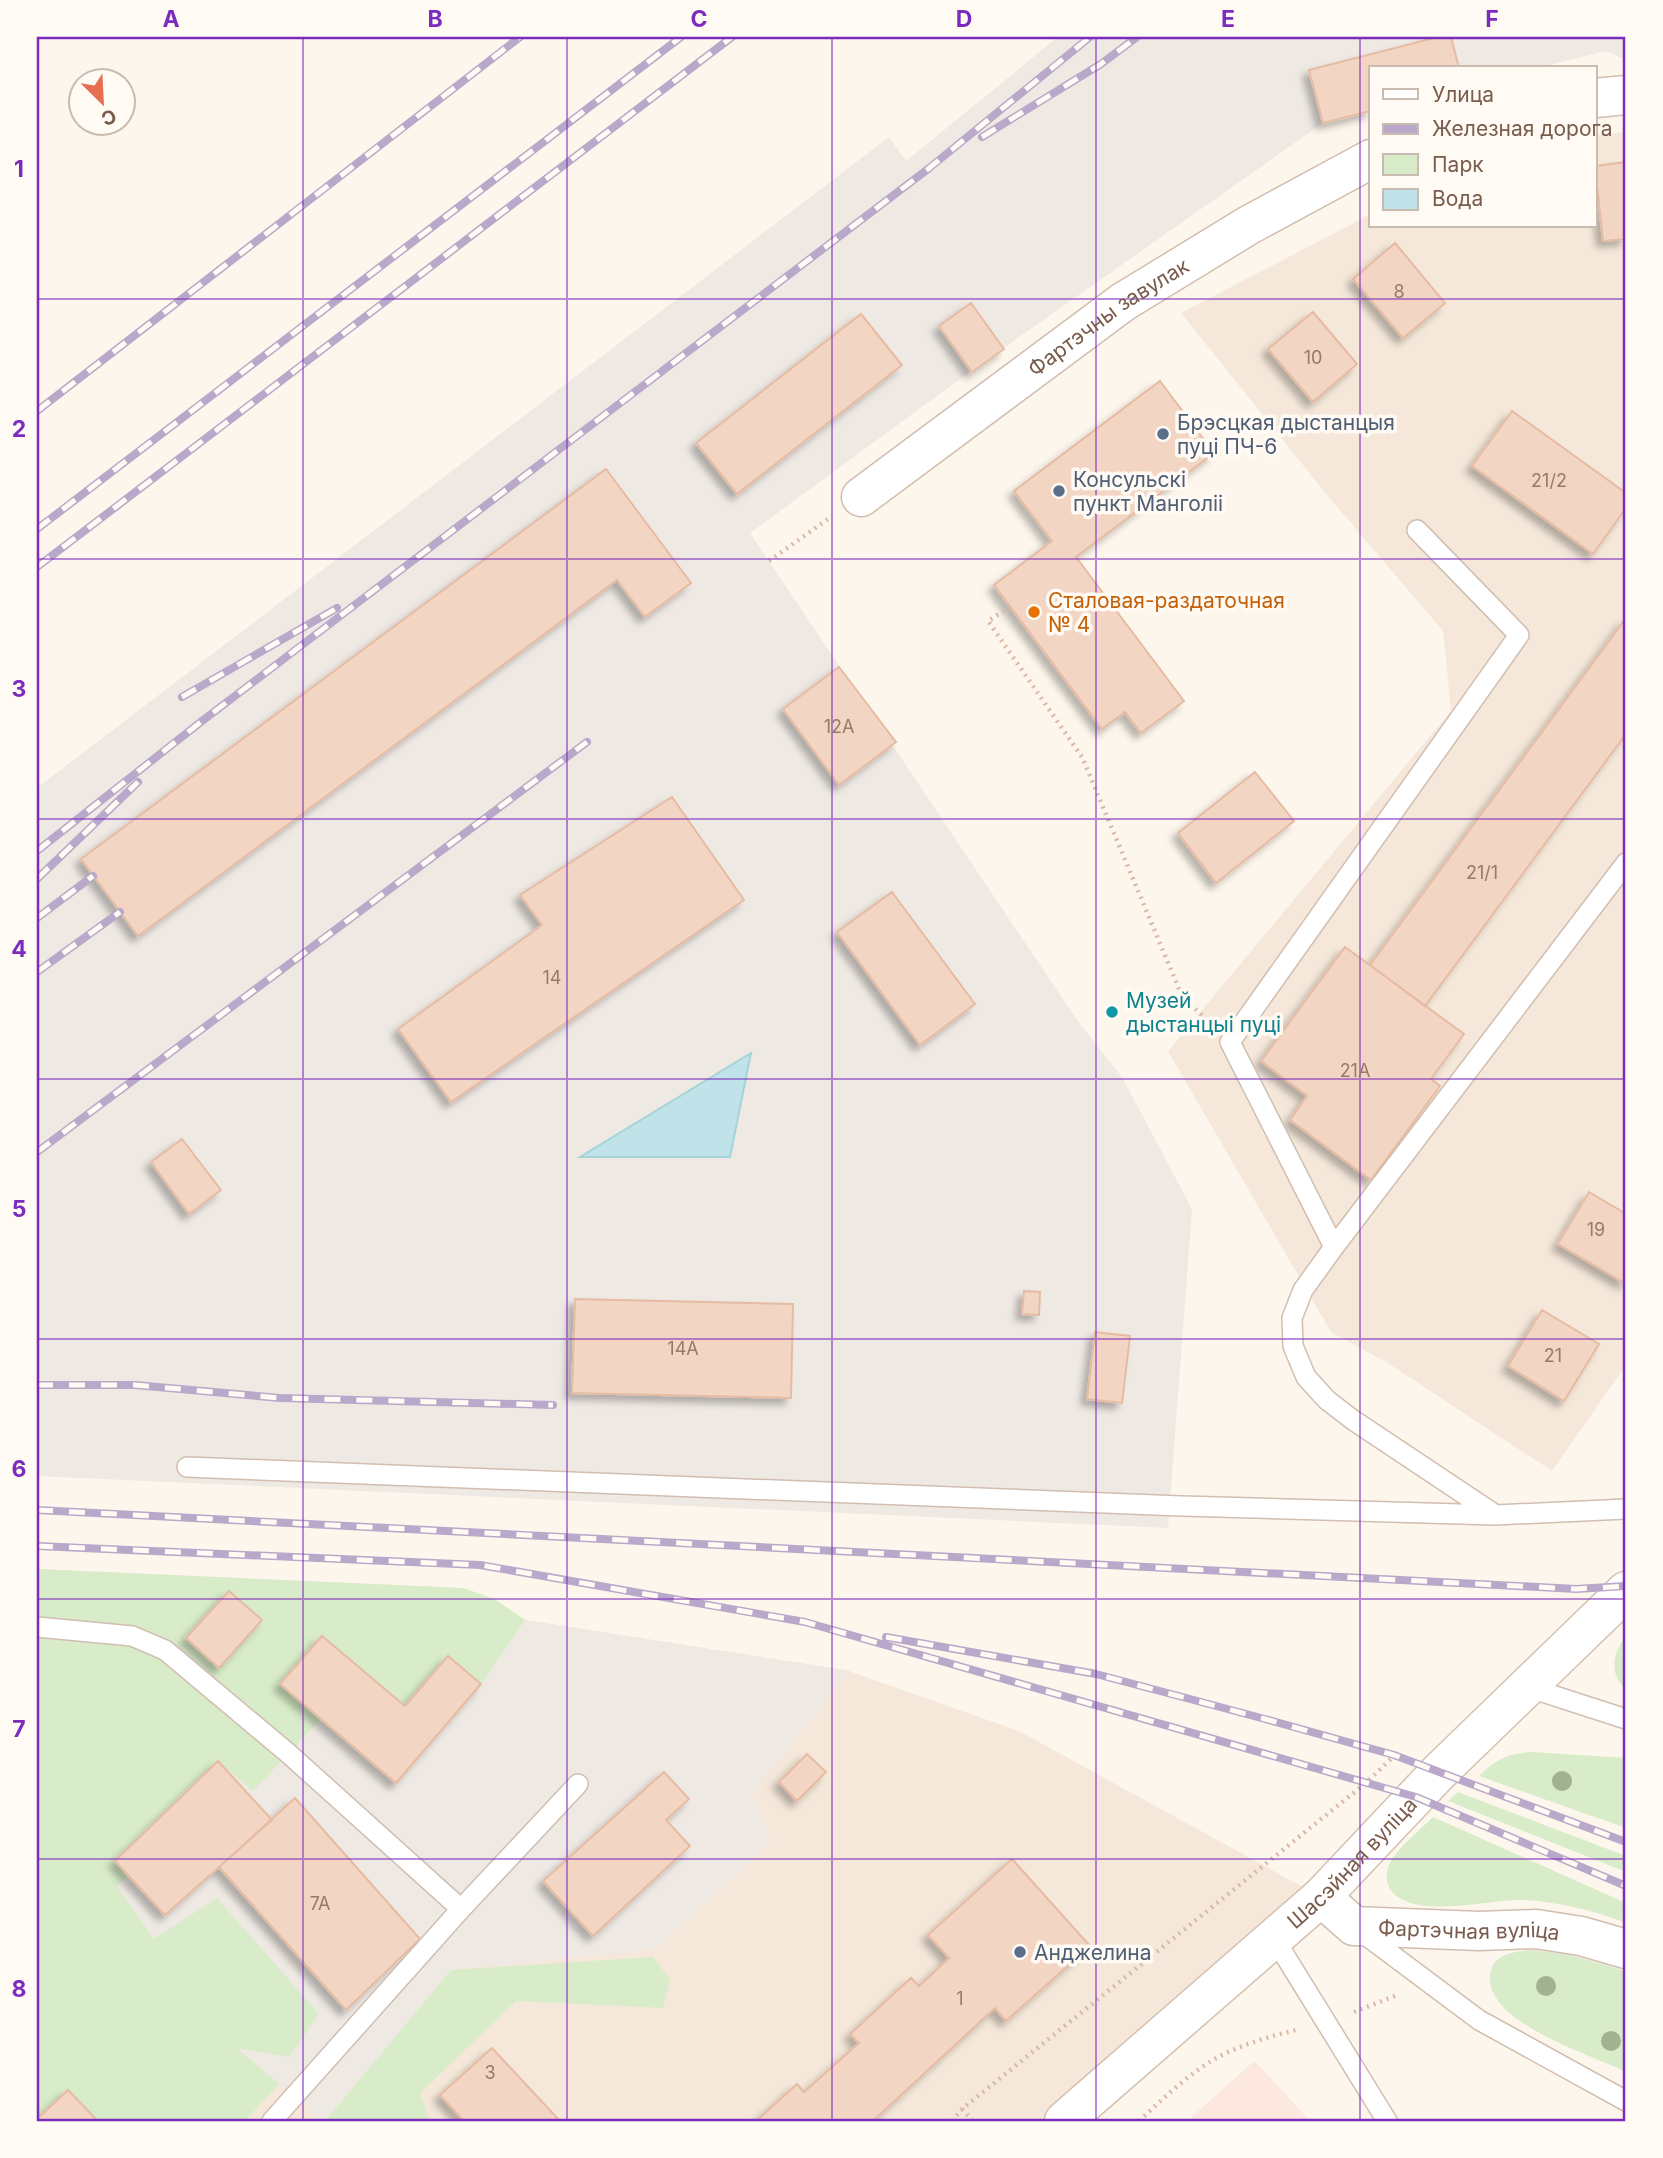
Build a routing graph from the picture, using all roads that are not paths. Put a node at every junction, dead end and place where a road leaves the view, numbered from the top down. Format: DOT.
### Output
graph roads {
  1 [pos="1626,94"];
  2 [pos="1596,98"];
  3 [pos="1369,160"];
  4 [pos="861,497"];
  5 [pos="1417,530"];
  6 [pos="1626,863"];
  7 [pos="1334,1247"];
  8 [pos="187,1467"];
  9 [pos="1626,1509"];
  10 [pos="1495,1515"];
  11 [pos="1626,1591"];
  12 [pos="37,1627"];
  13 [pos="1527,1687"];
  14 [pos="1626,1719"];
  15 [pos="579,1784"];
  16 [pos="1321,1897"];
  17 [pos="461,1909"];
  18 [pos="1354,1926"];
  19 [pos="1274,1938"];
  20 [pos="1626,1949"];
  21 [pos="1626,2101"];
  22 [pos="272,2121"];
  23 [pos="1065,2121"];
  24 [pos="1387,2121"];
  1 -- 2 [label="street"];
  3 -- 4 [label="street, Фартэчны завулак"];
  5 -- 7 [label="lane"];
  6 -- 7 [label="lane"];
  7 -- 10 [label="lane"];
  8 -- 10 [label="lane"];
  9 -- 10 [label="lane"];
  11 -- 13 [label="street, Шасэйная вуліца"];
  12 -- 17 [label="lane"];
  13 -- 14 [label="lane"];
  13 -- 16 [label="street, Шасэйная вуліца"];
  15 -- 17 [label="lane"];
  16 -- 18 [label="street, Фартэчная вуліца"];
  16 -- 19 [label="street, Шасэйная вуліца"];
  17 -- 22 [label="lane"];
  18 -- 20 [label="street, Фартэчная вуліца"];
  18 -- 21 [label="lane"];
  19 -- 23 [label="street, Шасэйная вуліца"];
  19 -- 24 [label="lane"];
}
